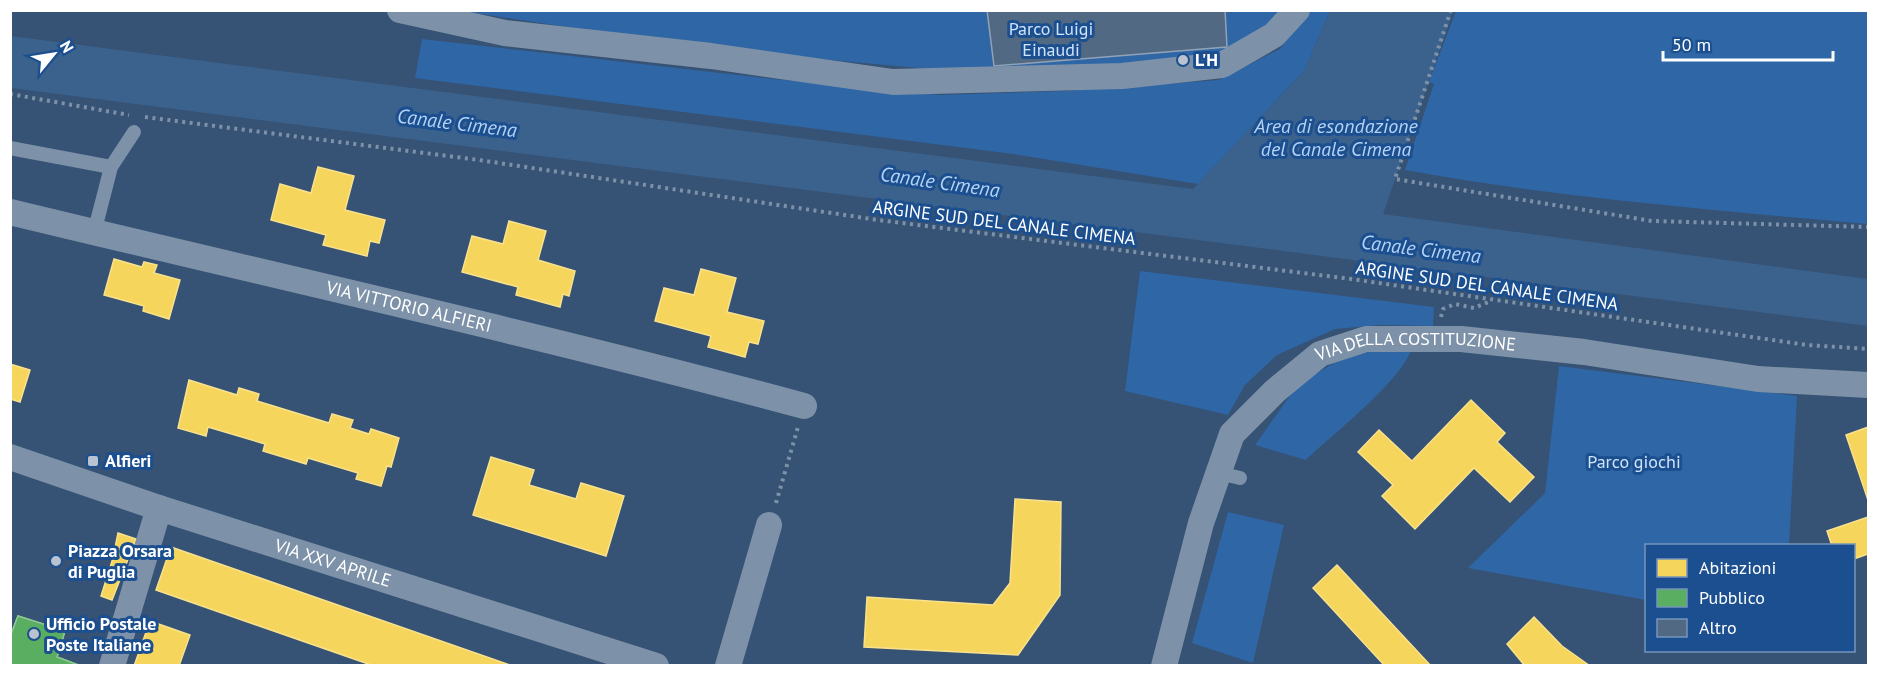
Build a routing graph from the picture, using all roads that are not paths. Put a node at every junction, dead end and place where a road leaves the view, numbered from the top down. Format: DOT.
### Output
graph roads {
  1 [pos="400,10"];
  2 [pos="1297,10"];
  3 [pos="134,132"];
  4 [pos="10,148"];
  5 [pos="111,167"];
  6 [pos="10,213"];
  7 [pos="94,233"];
  8 [pos="1869,385"];
  9 [pos="804,406"];
  10 [pos="10,458"];
  11 [pos="159,508"];
  12 [pos="769,525"];
  13 [pos="643,664"];
  14 [pos="112,666"];
  15 [pos="728,666"];
  16 [pos="1164,666"];
  1 -- 2 [label="street"];
  3 -- 5 [label="lane"];
  4 -- 5 [label="lane"];
  5 -- 7 [label="lane"];
  6 -- 7 [label="street, VIA VITTORIO ALFIERI"];
  7 -- 9 [label="street, VIA VITTORIO ALFIERI"];
  8 -- 16 [label="street, VIA DELLA COSTITUZIONE"];
  10 -- 11 [label="street, VIA XXV APRILE"];
  11 -- 13 [label="street, VIA XXV APRILE"];
  11 -- 14 [label="street"];
  12 -- 15 [label="street"];
}
